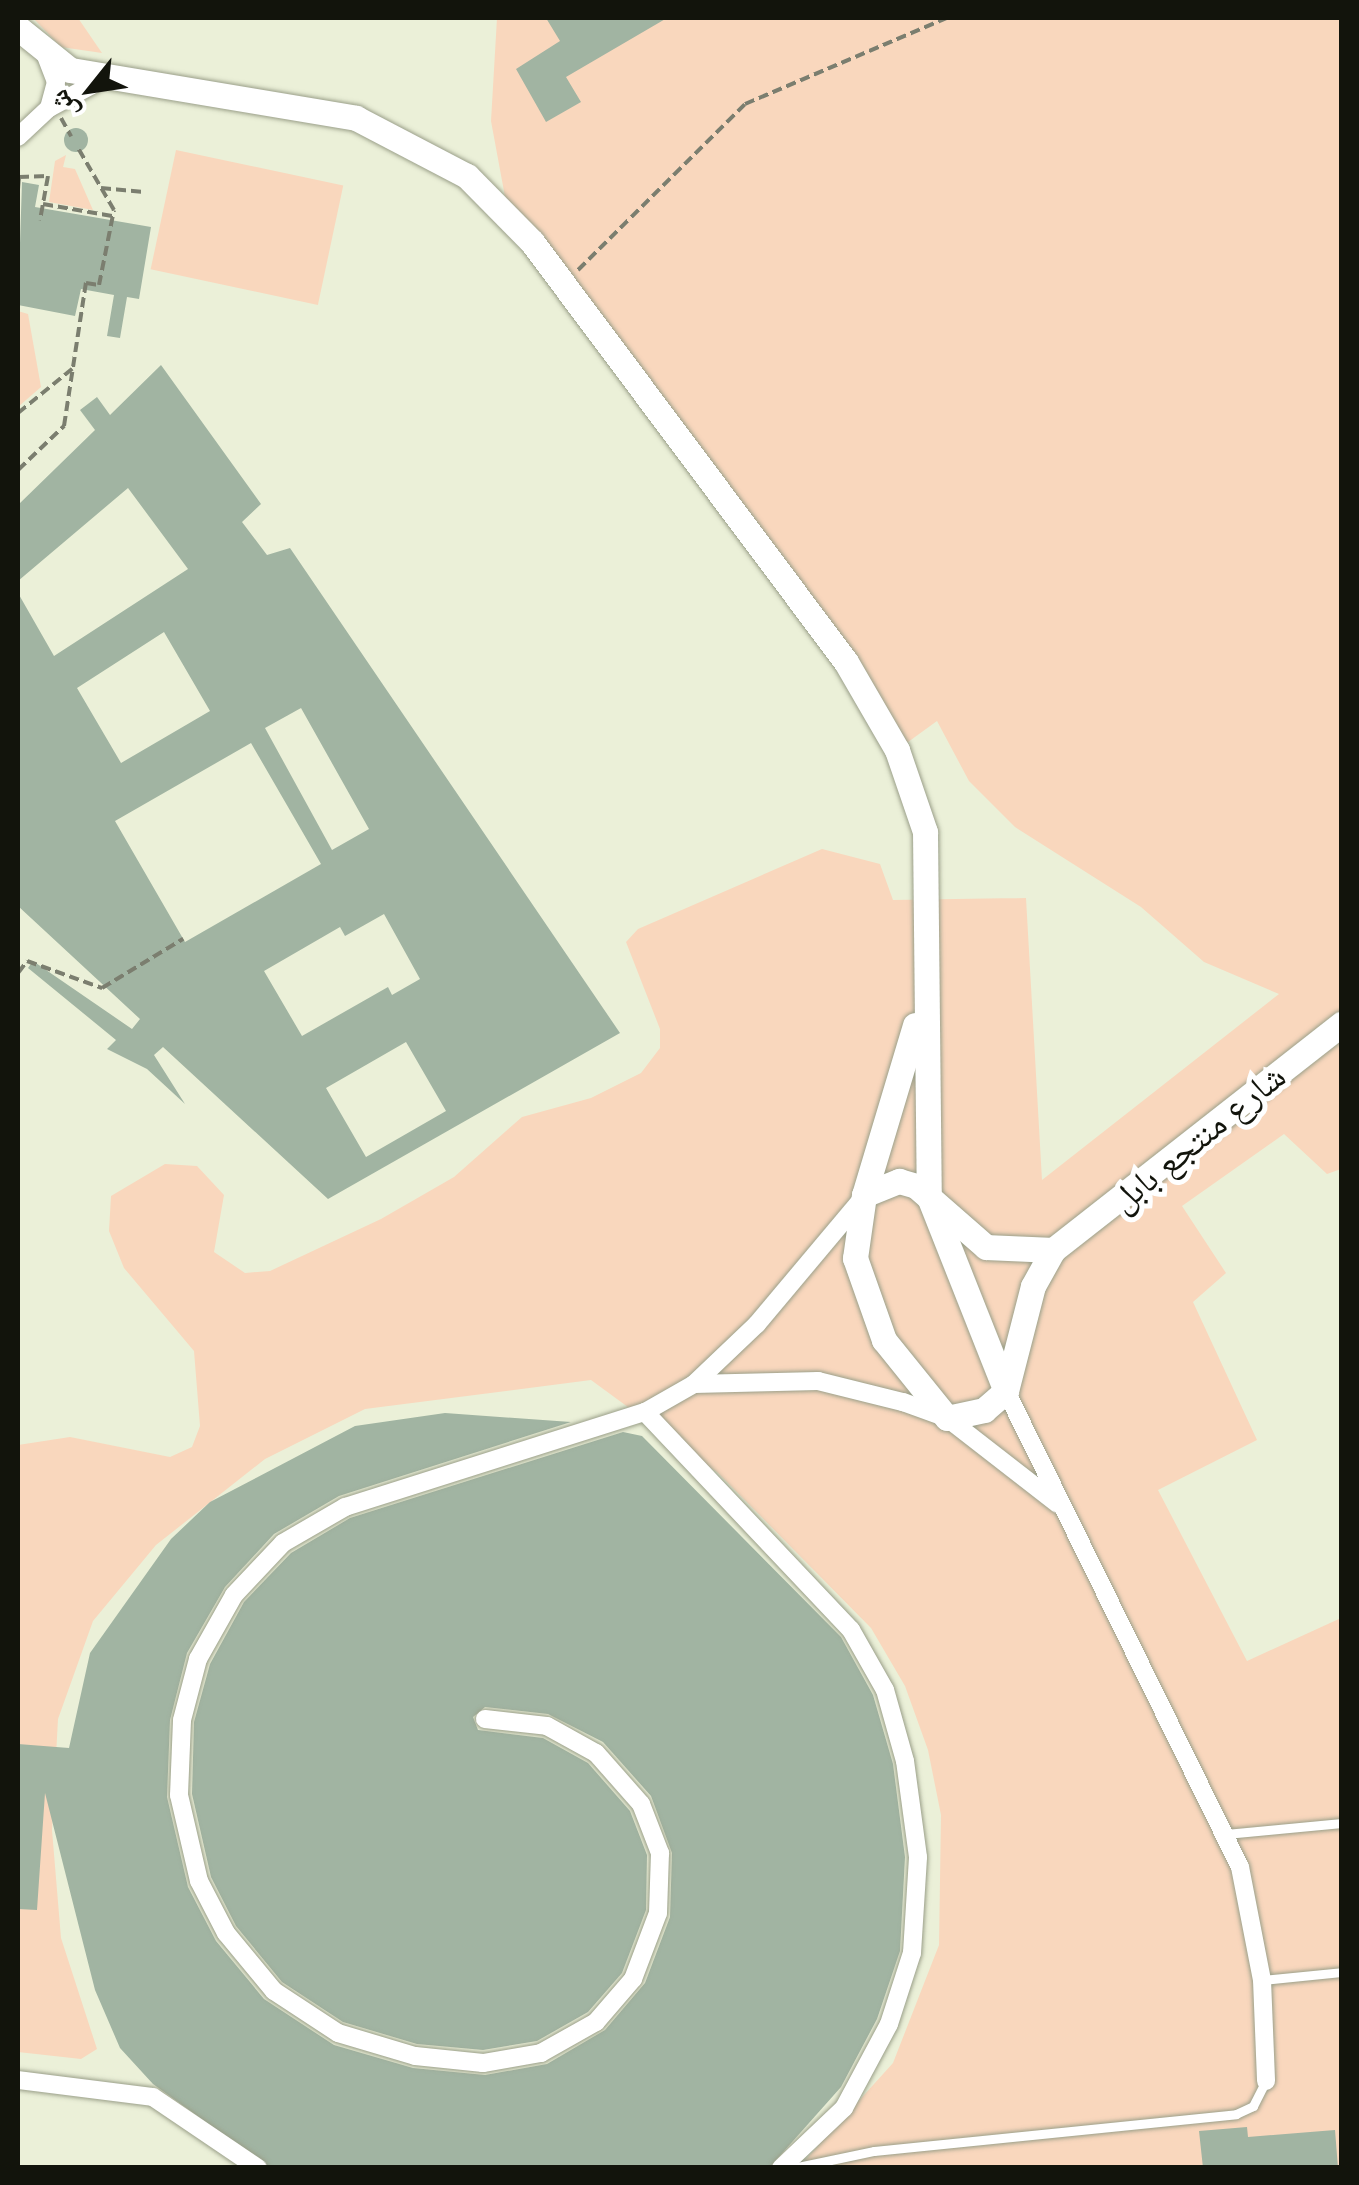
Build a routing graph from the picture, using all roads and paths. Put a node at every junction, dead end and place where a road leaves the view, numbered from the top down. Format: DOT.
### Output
graph roads {
  1 [pos="947,18"];
  2 [pos="18,28"];
  3 [pos="46,56"];
  4 [pos="105,78"];
  5 [pos="48,108"];
  6 [pos="18,136"];
  7 [pos="78,148"];
  8 [pos="101,188"];
  9 [pos="18,189"];
  10 [pos="144,192"];
  11 [pos="43,204"];
  12 [pos="113,216"];
  13 [pos="40,220"];
  14 [pos="564,284"];
  15 [pos="72,369"];
  16 [pos="18,413"];
  17 [pos="18,470"];
  18 [pos="183,940"];
  19 [pos="18,974"];
  20 [pos="922,996"];
  21 [pos="1342,1023"];
  22 [pos="864,1195"];
  23 [pos="929,1197"];
  24 [pos="1053,1250"];
  25 [pos="694,1384"];
  26 [pos="1006,1390"];
  27 [pos="645,1412"];
  28 [pos="947,1418"];
  29 [pos="1066,1510"];
  30 [pos="485,1719"];
  31 [pos="1342,1823"];
  32 [pos="1222,1834"];
  33 [pos="1342,1972"];
  34 [pos="1262,1980"];
  35 [pos="18,2080"];
  36 [pos="1266,2081"];
  37 [pos="258,2168"];
  38 [pos="781,2168"];
  39 [pos="793,2168"];
  1 -- 14 [label="path"];
  2 -- 3 [label="street"];
  3 -- 4 [label="street"];
  3 -- 5 [label="street"];
  4 -- 5 [label="street"];
  4 -- 14 [label="street"];
  5 -- 6 [label="street"];
  7 -- 8 [label="path"];
  8 -- 10 [label="path"];
  8 -- 12 [label="path"];
  9 -- 11 [label="path"];
  11 -- 12 [label="path"];
  11 -- 13 [label="path"];
  12 -- 15 [label="path"];
  14 -- 20 [label="street"];
  15 -- 16 [label="path"];
  15 -- 17 [label="path"];
  18 -- 19 [label="path"];
  20 -- 22 [label="street"];
  20 -- 23 [label="street"];
  21 -- 24 [label="street, شارع منتجع بابل"];
  22 -- 23 [label="street"];
  22 -- 25 [label="street"];
  22 -- 28 [label="street"];
  23 -- 24 [label="street"];
  23 -- 26 [label="street"];
  24 -- 26 [label="street, شارع منتجع بابل"];
  25 -- 27 [label="street"];
  25 -- 28 [label="street"];
  26 -- 28 [label="street"];
  26 -- 29 [label="street"];
  27 -- 30 [label="street"];
  27 -- 38 [label="street"];
  28 -- 29 [label="street"];
  29 -- 32 [label="street"];
  31 -- 32 [label="lane"];
  32 -- 34 [label="street"];
  33 -- 34 [label="lane"];
  34 -- 36 [label="street"];
  35 -- 37 [label="street"];
  36 -- 39 [label="lane"];
}
